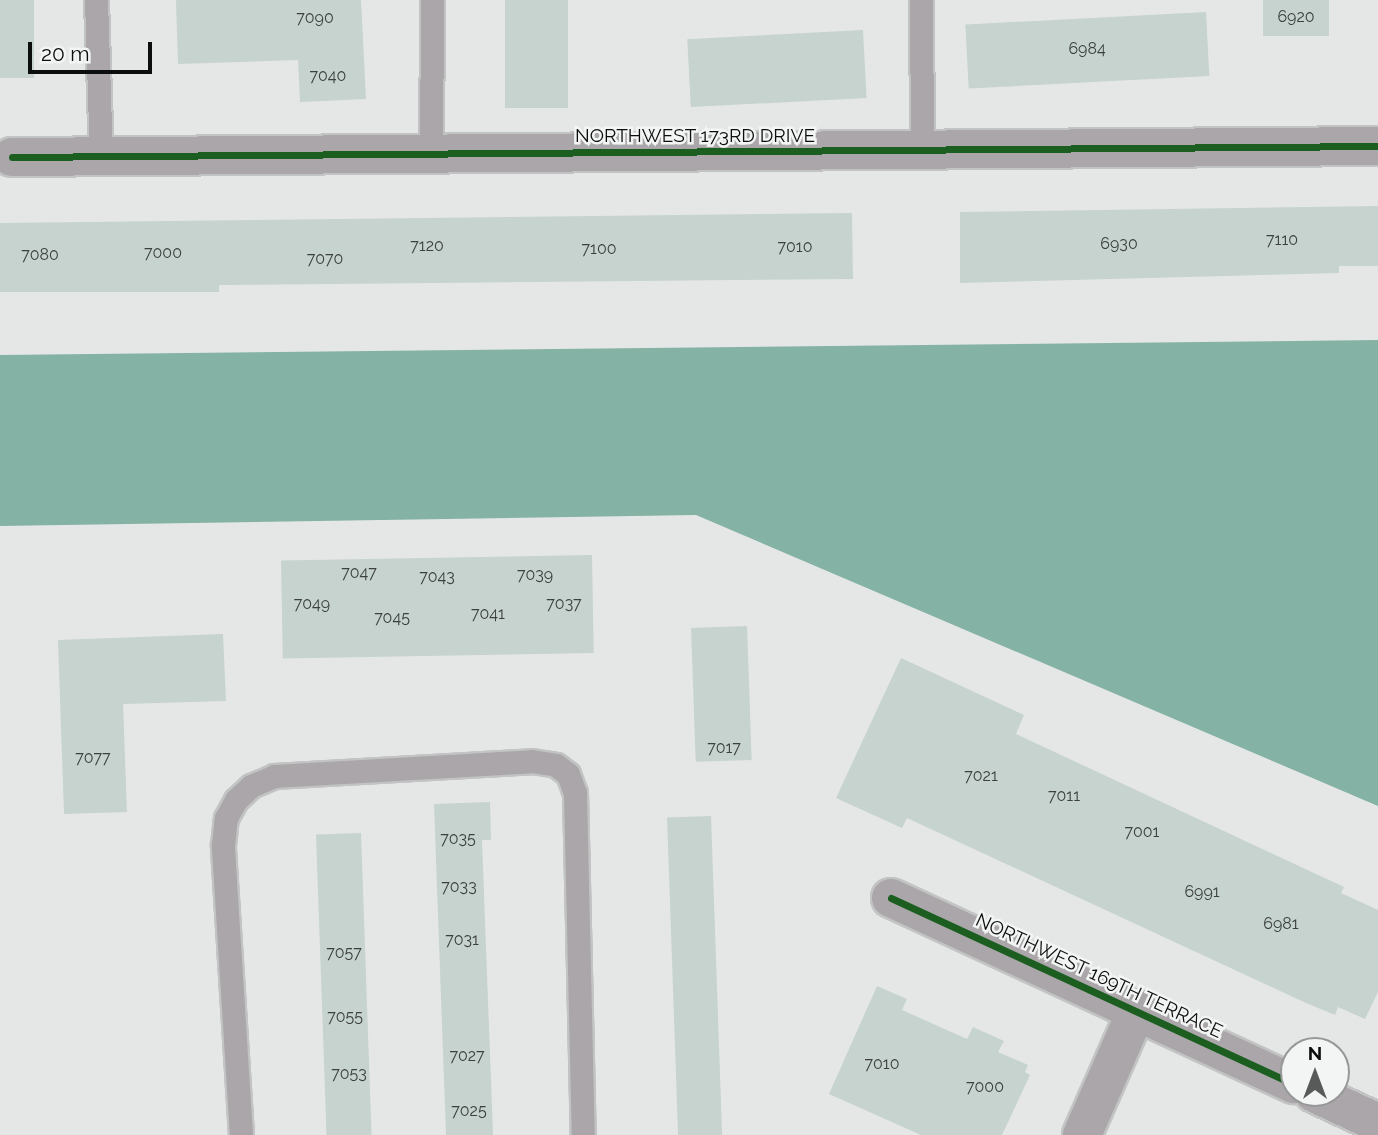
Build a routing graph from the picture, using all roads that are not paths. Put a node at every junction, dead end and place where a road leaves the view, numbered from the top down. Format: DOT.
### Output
graph roads {
  1 [pos="96,0"];
  2 [pos="432,0"];
  3 [pos="921,0"];
  4 [pos="1378,146"];
  5 [pos="922,150"];
  6 [pos="431,154"];
  7 [pos="101,156"];
  8 [pos="12,157"];
  9 [pos="891,898"];
  10 [pos="1137,1010"];
  11 [pos="1280,1077"];
  12 [pos="1344,1107"];
  13 [pos="1378,1123"];
  14 [pos="241,1135"];
  15 [pos="583,1135"];
  16 [pos="1082,1135"];
  1 -- 7 [label="lane"];
  2 -- 6 [label="lane"];
  3 -- 5 [label="lane"];
  4 -- 5 [label="street, NORTHWEST 173RD DRIVE"];
  5 -- 6 [label="street, NORTHWEST 173RD DRIVE"];
  6 -- 7 [label="street, NORTHWEST 173RD DRIVE"];
  7 -- 8 [label="street, NORTHWEST 173RD DRIVE"];
  9 -- 10 [label="street, NORTHWEST 169TH TERRACE"];
  10 -- 11 [label="street, NORTHWEST 169TH TERRACE"];
  10 -- 16 [label="street"];
  12 -- 13 [label="street"];
  14 -- 15 [label="lane"];
}
